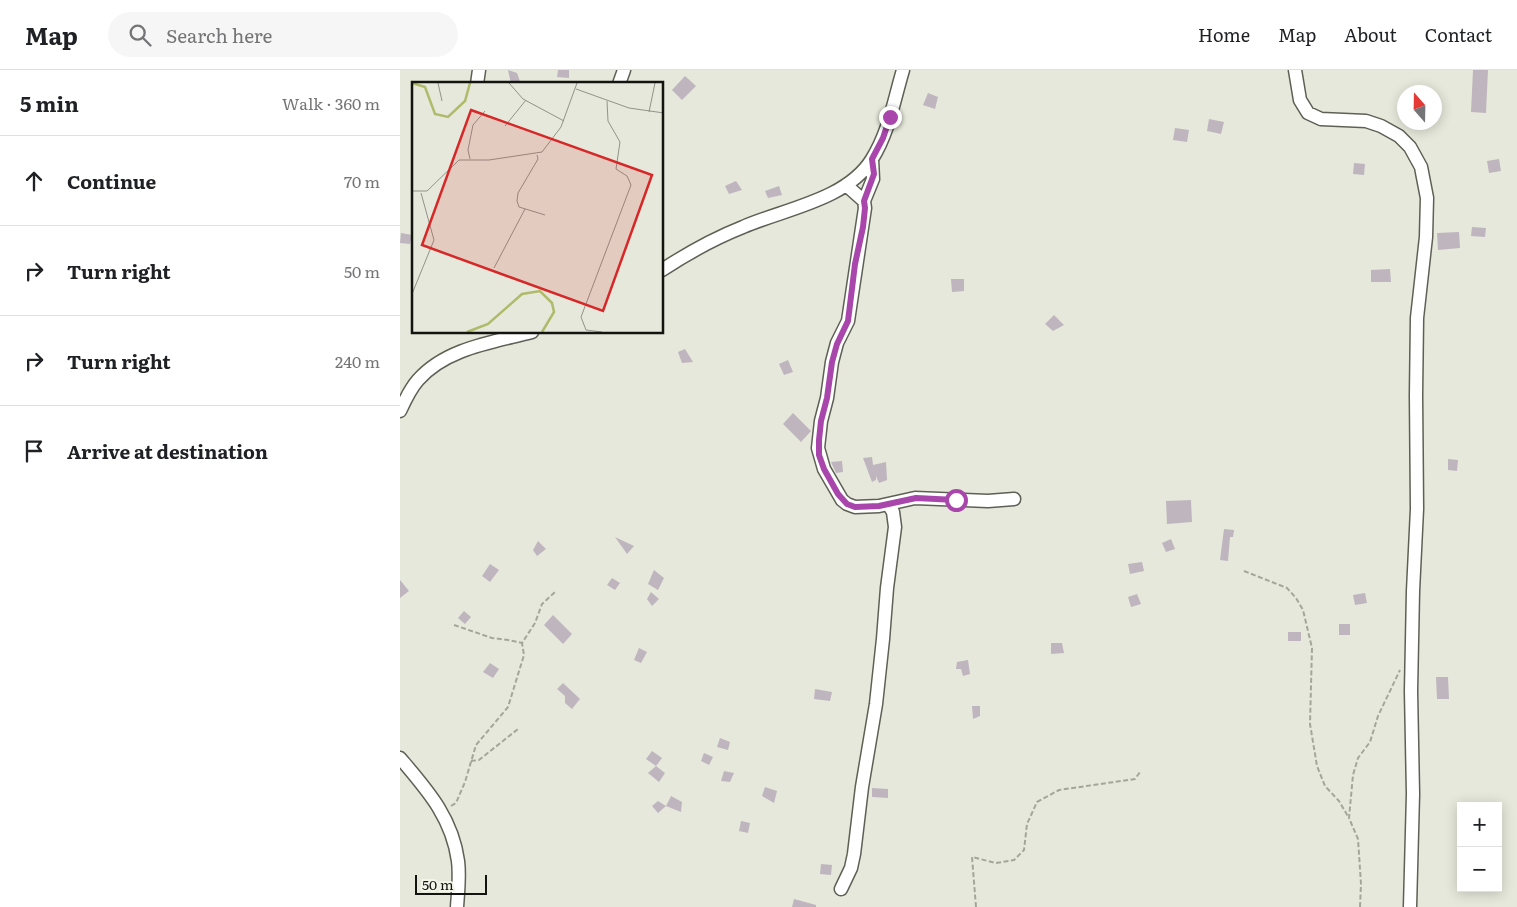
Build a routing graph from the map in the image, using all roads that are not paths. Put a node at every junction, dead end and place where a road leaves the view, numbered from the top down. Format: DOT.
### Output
graph roads {
  1 [pos="624,70"];
  2 [pos="903,70"];
  3 [pos="1295,70"];
  4 [pos="620,82"];
  5 [pos="872,159"];
  6 [pos="846,185"];
  7 [pos="864,201"];
  8 [pos="664,269"];
  9 [pos="515,334"];
  10 [pos="490,337"];
  11 [pos="400,410"];
  12 [pos="1014,499"];
  13 [pos="888,504"];
  14 [pos="400,758"];
  15 [pos="841,889"];
  16 [pos="457,907"];
  17 [pos="1410,907"];
  1 -- 4 [label="street"];
  2 -- 5 [label="street"];
  3 -- 17 [label="street"];
  5 -- 6 [label="street"];
  5 -- 7 [label="street"];
  6 -- 7 [label="street"];
  6 -- 8 [label="street"];
  7 -- 13 [label="street"];
  9 -- 10 [label="street"];
  10 -- 11 [label="street"];
  12 -- 13 [label="street"];
  13 -- 15 [label="street"];
  14 -- 16 [label="street"];
}
